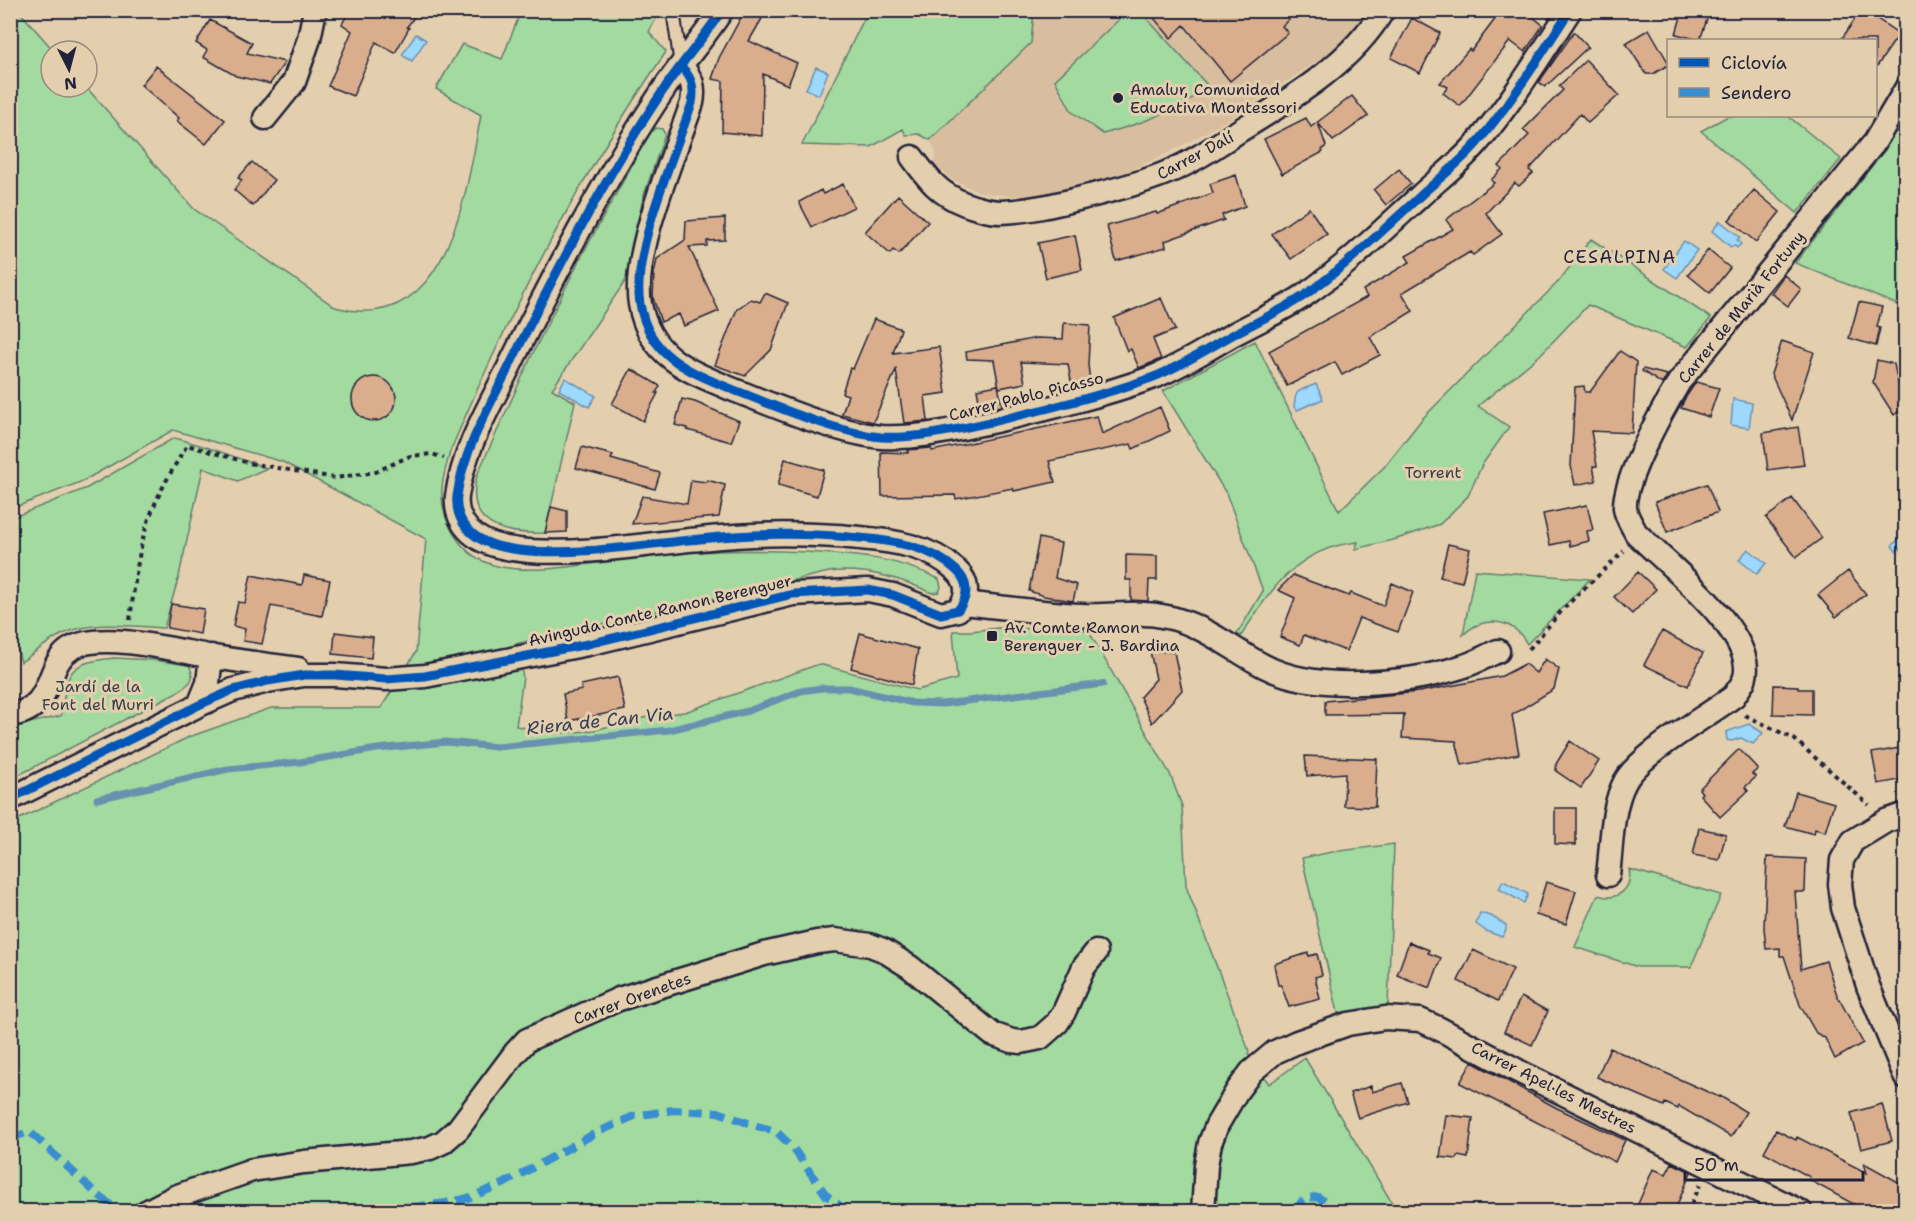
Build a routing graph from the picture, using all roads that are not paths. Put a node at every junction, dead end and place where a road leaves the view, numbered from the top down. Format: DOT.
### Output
graph roads {
  1 [pos="315,10"];
  2 [pos="722,10"];
  3 [pos="1383,10"];
  4 [pos="1570,10"];
  5 [pos="676,14"];
  6 [pos="681,66"];
  7 [pos="1905,89"];
  8 [pos="265,118"];
  9 [pos="912,157"];
  10 [pos="963,603"];
  11 [pos="1498,651"];
  12 [pos="211,656"];
  13 [pos="335,675"];
  14 [pos="199,705"];
  15 [pos="10,715"];
  16 [pos="10,799"];
  17 [pos="1896,818"];
  18 [pos="1608,874"];
  19 [pos="1096,952"];
  20 [pos="1905,1078"];
  21 [pos="146,1212"];
  22 [pos="1203,1212"];
  23 [pos="1801,1212"];
  1 -- 8 [label="street"];
  2 -- 6 [label="street"];
  3 -- 9 [label="street, Carrer Dalí"];
  4 -- 6 [label="street, Carrer Pablo Picasso"];
  5 -- 6 [label="lane"];
  6 -- 10 [label="street"];
  7 -- 18 [label="street, Carrer de Marià Fortuny"];
  10 -- 11 [label="street"];
  10 -- 13 [label="street, Avinguda Comte Ramon Berenguer"];
  12 -- 13 [label="street"];
  12 -- 14 [label="street"];
  12 -- 15 [label="street"];
  13 -- 14 [label="street, Avinguda Comte Ramon Berenguer"];
  14 -- 16 [label="street, Avinguda Comte Ramon Berenguer"];
  17 -- 20 [label="street"];
  19 -- 21 [label="street, Carrer Orenetes"];
  22 -- 23 [label="street, Carrer Apel·les Mestres"];
}
